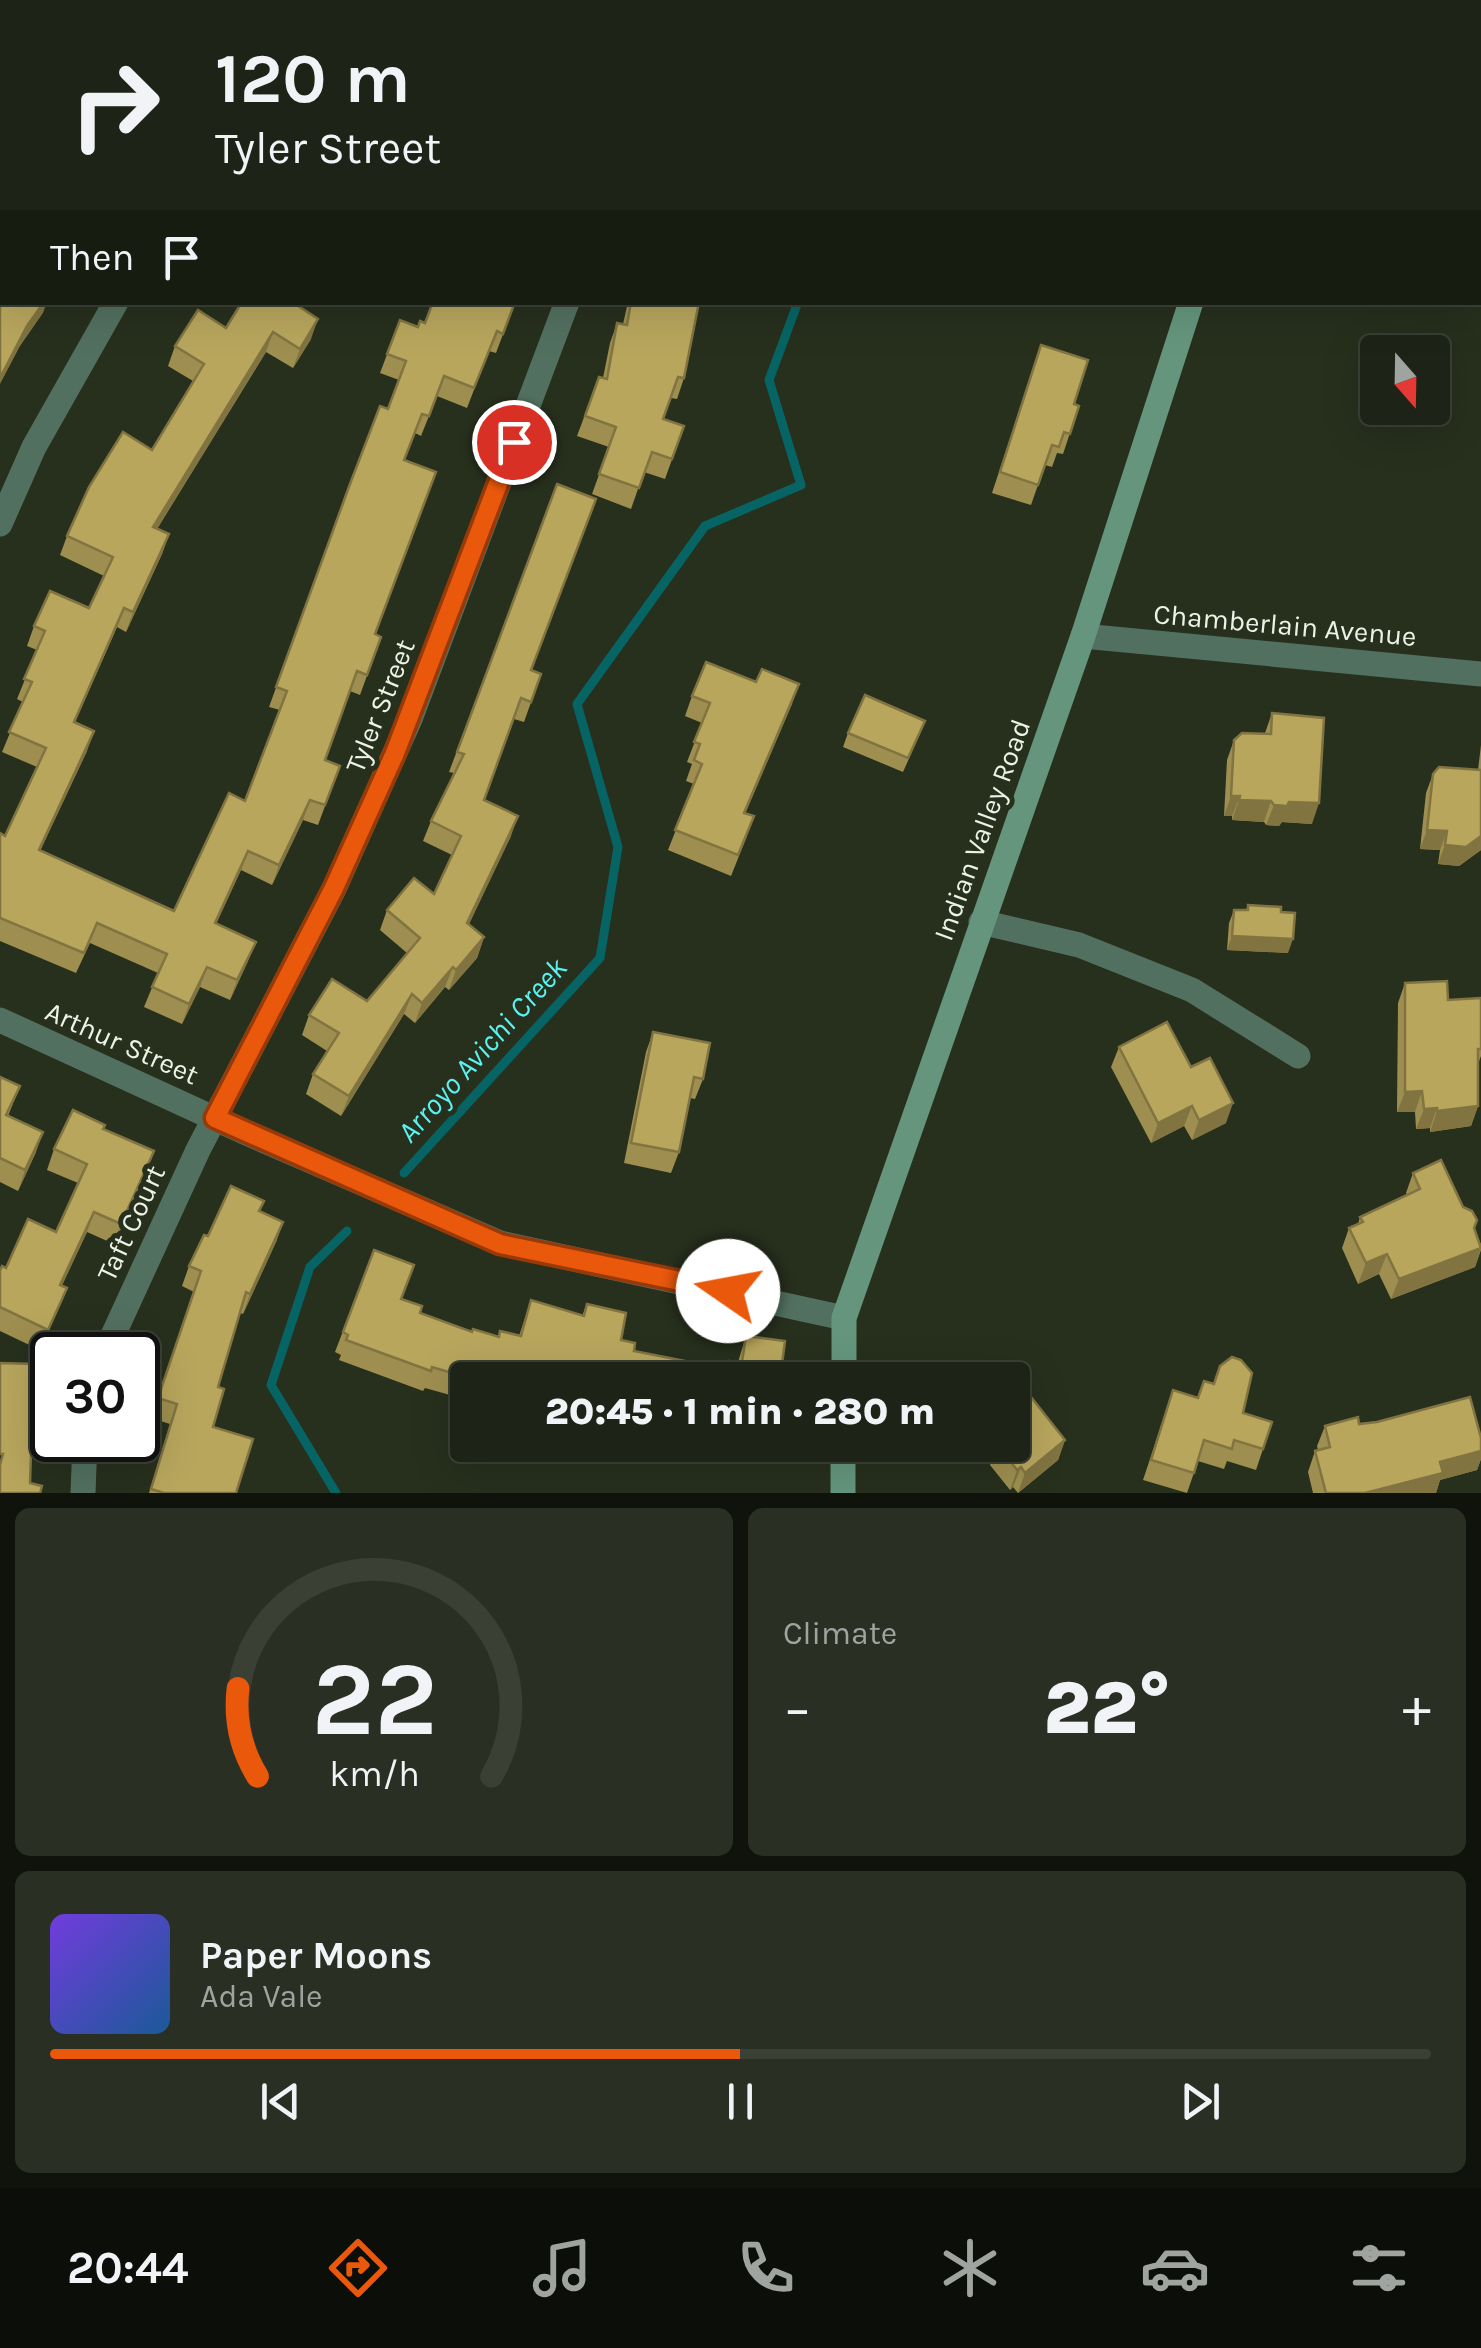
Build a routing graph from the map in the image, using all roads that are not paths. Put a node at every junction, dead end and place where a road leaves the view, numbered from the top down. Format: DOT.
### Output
graph roads {
  1 [pos="114,305"];
  2 [pos="566,305"];
  3 [pos="1190,305"];
  4 [pos="0,524"];
  5 [pos="1083,636"];
  6 [pos="1481,674"];
  7 [pos="981,922"];
  8 [pos="0,1020"];
  9 [pos="1298,1056"];
  10 [pos="215,1118"];
  11 [pos="844,1318"];
  12 [pos="115,1332"];
  13 [pos="844,1362"];
  14 [pos="84,1462"];
  15 [pos="844,1462"];
  16 [pos="82,1493"];
  17 [pos="843,1493"];
  1 -- 4 [label="street"];
  2 -- 10 [label="street, Tyler Street"];
  3 -- 5 [label="street, Indian Valley Road"];
  5 -- 6 [label="street, Chamberlain Avenue"];
  5 -- 7 [label="street, Indian Valley Road"];
  7 -- 9 [label="street"];
  7 -- 11 [label="street, Indian Valley Road"];
  8 -- 10 [label="street, Arthur Street"];
  10 -- 11 [label="street, Arthur Street"];
  10 -- 12 [label="street, Taft Court"];
  11 -- 13 [label="street, Indian Valley Road"];
  14 -- 16 [label="street"];
  15 -- 17 [label="street"];
}
